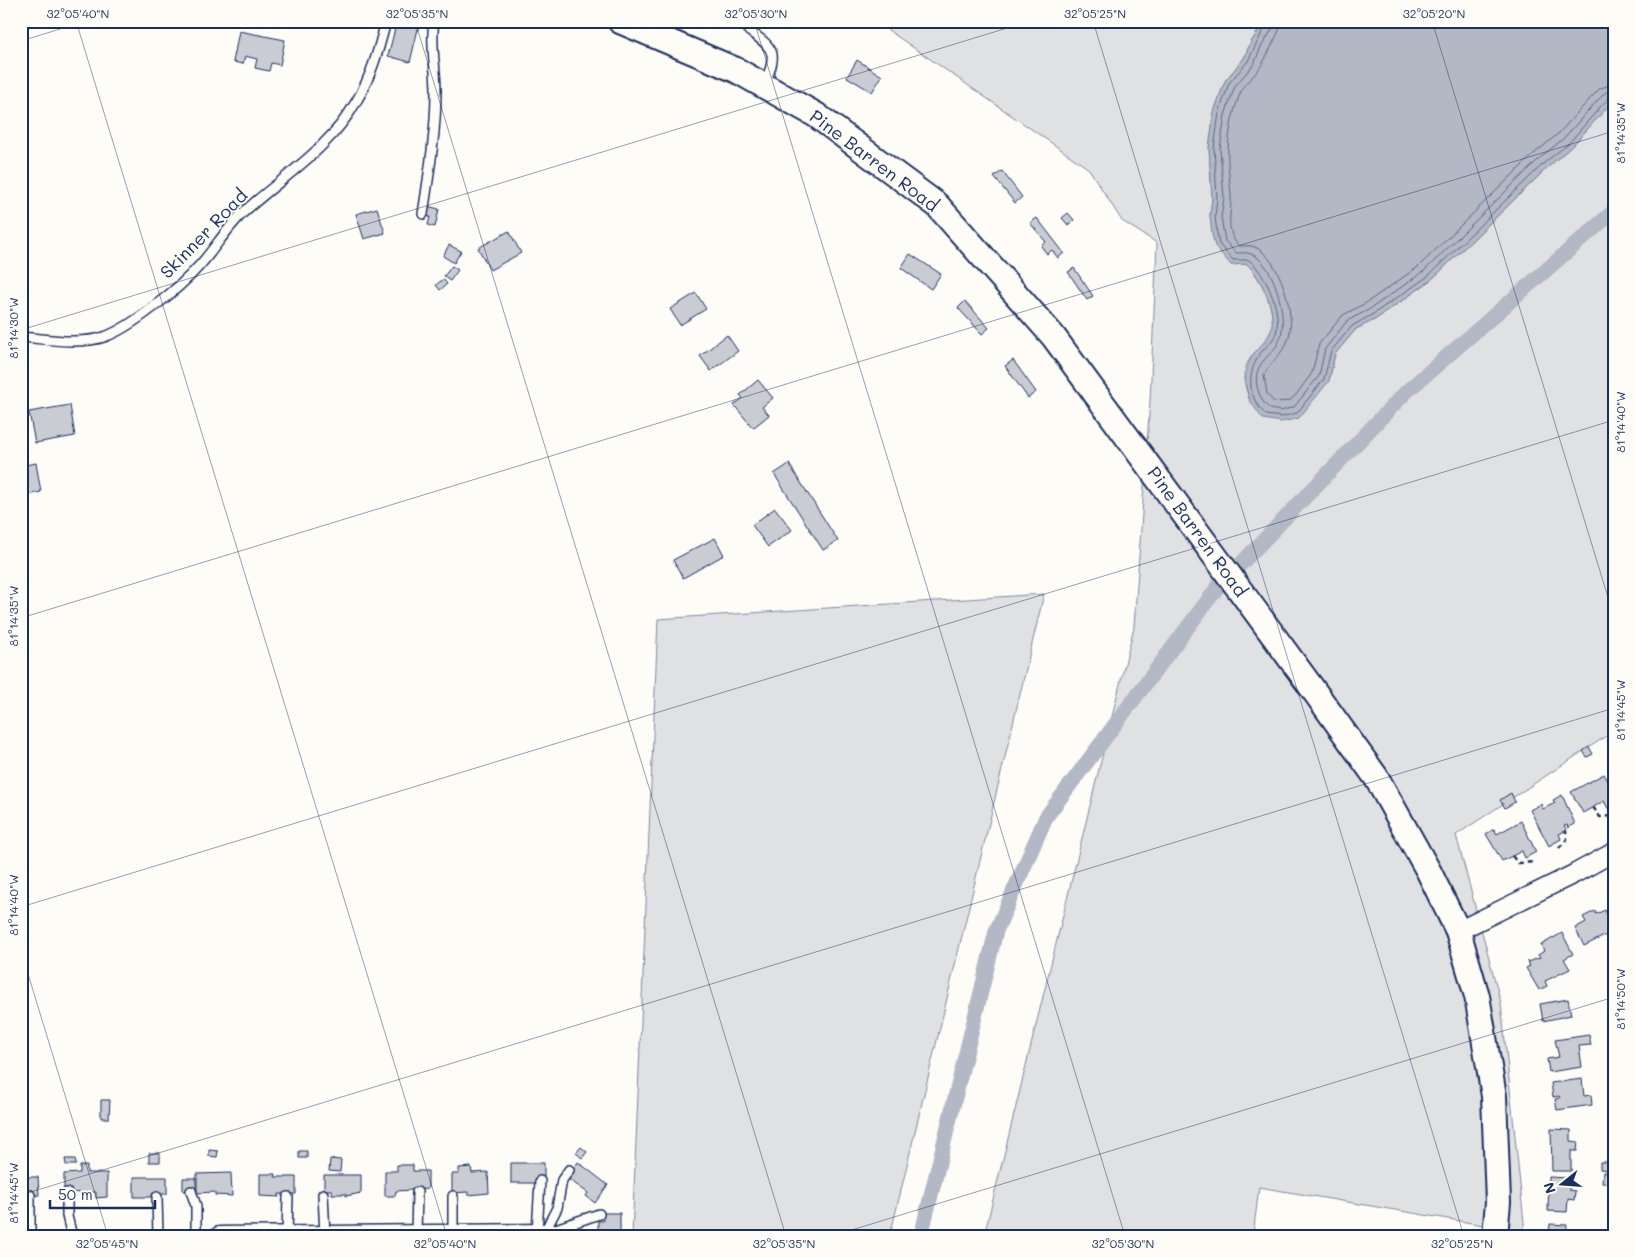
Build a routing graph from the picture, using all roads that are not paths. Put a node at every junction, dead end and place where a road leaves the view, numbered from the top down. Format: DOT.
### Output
graph roads {
  1 [pos="386,21"];
  2 [pos="434,21"];
  3 [pos="620,21"];
  4 [pos="749,31"];
  5 [pos="764,86"];
  6 [pos="423,214"];
  7 [pos="21,337"];
  8 [pos="1614,852"];
  9 [pos="1458,931"];
  10 [pos="569,1170"];
  11 [pos="540,1181"];
  12 [pos="191,1191"];
  13 [pos="68,1192"];
  14 [pos="418,1192"];
  15 [pos="324,1194"];
  16 [pos="30,1195"];
  17 [pos="453,1196"];
  18 [pos="158,1197"];
  19 [pos="288,1197"];
  20 [pos="600,1214"];
  21 [pos="416,1234"];
  22 [pos="453,1234"];
  23 [pos="542,1234"];
  24 [pos="287,1235"];
  25 [pos="325,1235"];
  26 [pos="351,1235"];
  27 [pos="393,1235"];
  28 [pos="483,1235"];
  29 [pos="511,1235"];
  30 [pos="30,1236"];
  31 [pos="72,1236"];
  32 [pos="158,1236"];
  33 [pos="196,1236"];
  34 [pos="219,1236"];
  35 [pos="260,1236"];
  36 [pos="1495,1236"];
  1 -- 7 [label="lane, Skinner Road"];
  2 -- 6 [label="lane"];
  3 -- 5 [label="main road, Pine Barren Road"];
  4 -- 5 [label="lane"];
  5 -- 9 [label="main road, Pine Barren Road"];
  8 -- 9 [label="street"];
  9 -- 36 [label="main road, Pine Barren Road"];
  10 -- 23 [label="lane"];
  11 -- 23 [label="lane"];
  12 -- 33 [label="lane"];
  13 -- 31 [label="lane"];
  14 -- 21 [label="lane"];
  15 -- 25 [label="lane"];
  16 -- 30 [label="lane"];
  17 -- 22 [label="lane"];
  18 -- 32 [label="lane"];
  19 -- 24 [label="lane"];
  20 -- 23 [label="lane"];
  21 -- 22 [label="street"];
  21 -- 27 [label="street"];
  22 -- 28 [label="street"];
  23 -- 29 [label="street"];
  24 -- 25 [label="street"];
  24 -- 35 [label="street"];
  25 -- 26 [label="street"];
  26 -- 27 [label="street"];
  28 -- 29 [label="street"];
  34 -- 35 [label="street"];
}
